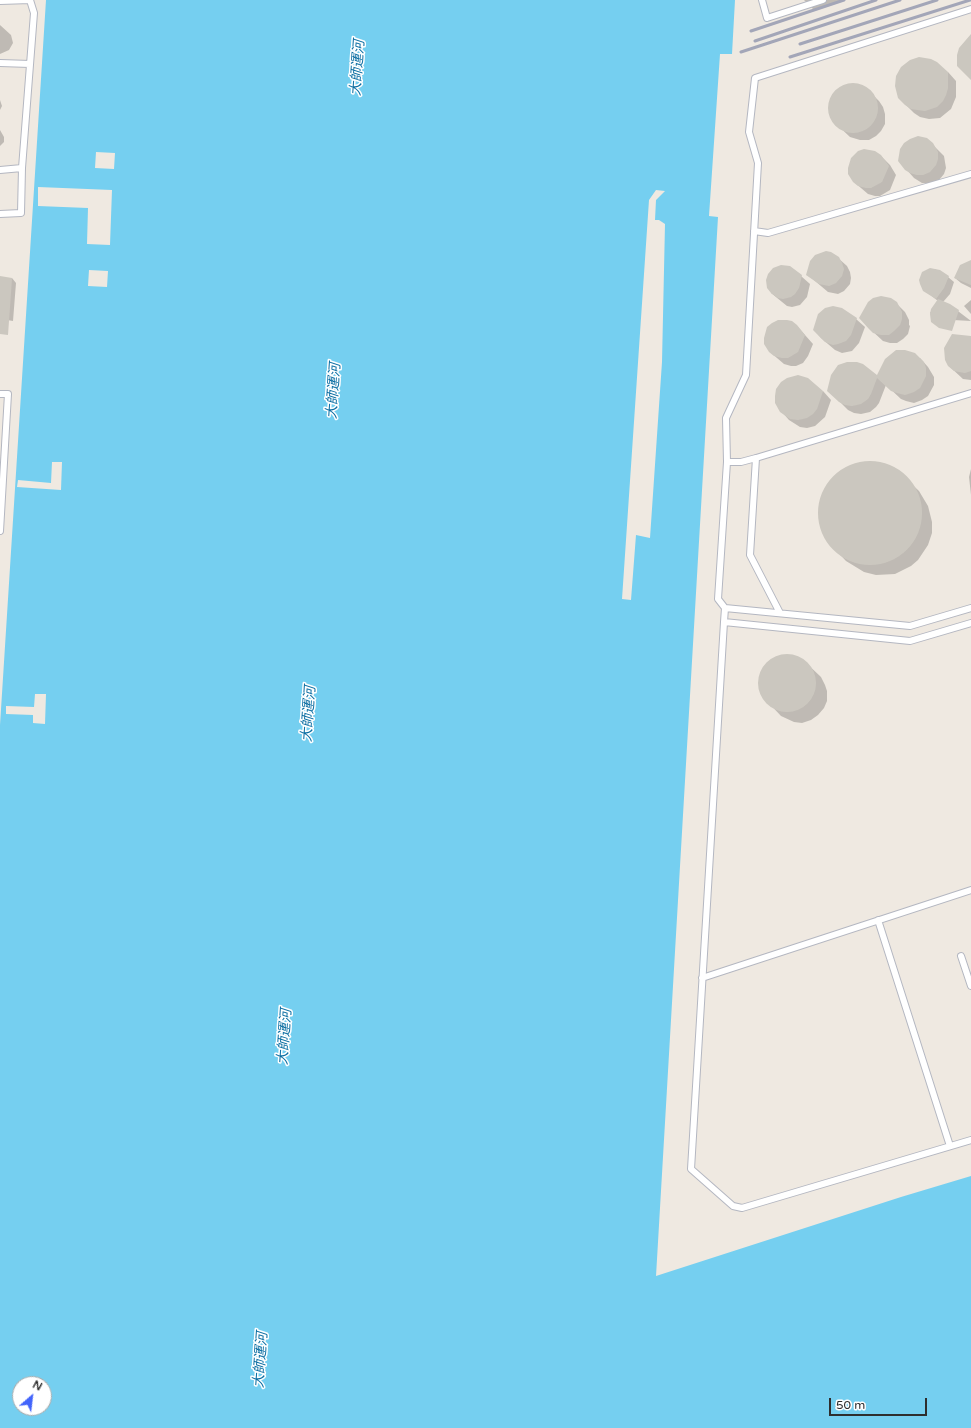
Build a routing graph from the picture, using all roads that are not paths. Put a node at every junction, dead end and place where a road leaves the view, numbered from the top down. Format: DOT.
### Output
graph roads {
  1 [pos="762,0"];
  2 [pos="823,0"];
  3 [pos="0,1"];
  4 [pos="971,9"];
  5 [pos="0,63"];
  6 [pos="30,64"];
  7 [pos="22,168"];
  8 [pos="0,170"];
  9 [pos="971,174"];
  10 [pos="0,214"];
  11 [pos="754,231"];
  12 [pos="971,393"];
  13 [pos="0,394"];
  14 [pos="756,458"];
  15 [pos="727,462"];
  16 [pos="0,531"];
  17 [pos="725,608"];
  18 [pos="971,608"];
  19 [pos="780,612"];
  20 [pos="724,622"];
  21 [pos="971,623"];
  22 [pos="971,890"];
  23 [pos="878,920"];
  24 [pos="961,956"];
  25 [pos="702,978"];
  26 [pos="971,986"];
  27 [pos="971,1140"];
  28 [pos="950,1146"];
  1 -- 2 [label="lane"];
  3 -- 6 [label="lane"];
  4 -- 11 [label="lane"];
  5 -- 6 [label="lane"];
  6 -- 7 [label="lane"];
  7 -- 8 [label="lane"];
  7 -- 10 [label="lane"];
  9 -- 11 [label="lane"];
  11 -- 15 [label="lane"];
  12 -- 14 [label="lane"];
  13 -- 16 [label="lane"];
  14 -- 15 [label="lane"];
  14 -- 19 [label="lane"];
  15 -- 17 [label="lane"];
  17 -- 19 [label="lane"];
  17 -- 20 [label="lane"];
  18 -- 19 [label="lane"];
  20 -- 21 [label="lane"];
  20 -- 25 [label="lane"];
  22 -- 23 [label="lane"];
  23 -- 25 [label="lane"];
  23 -- 28 [label="lane"];
  24 -- 26 [label="lane"];
  25 -- 28 [label="lane"];
  27 -- 28 [label="lane"];
}
